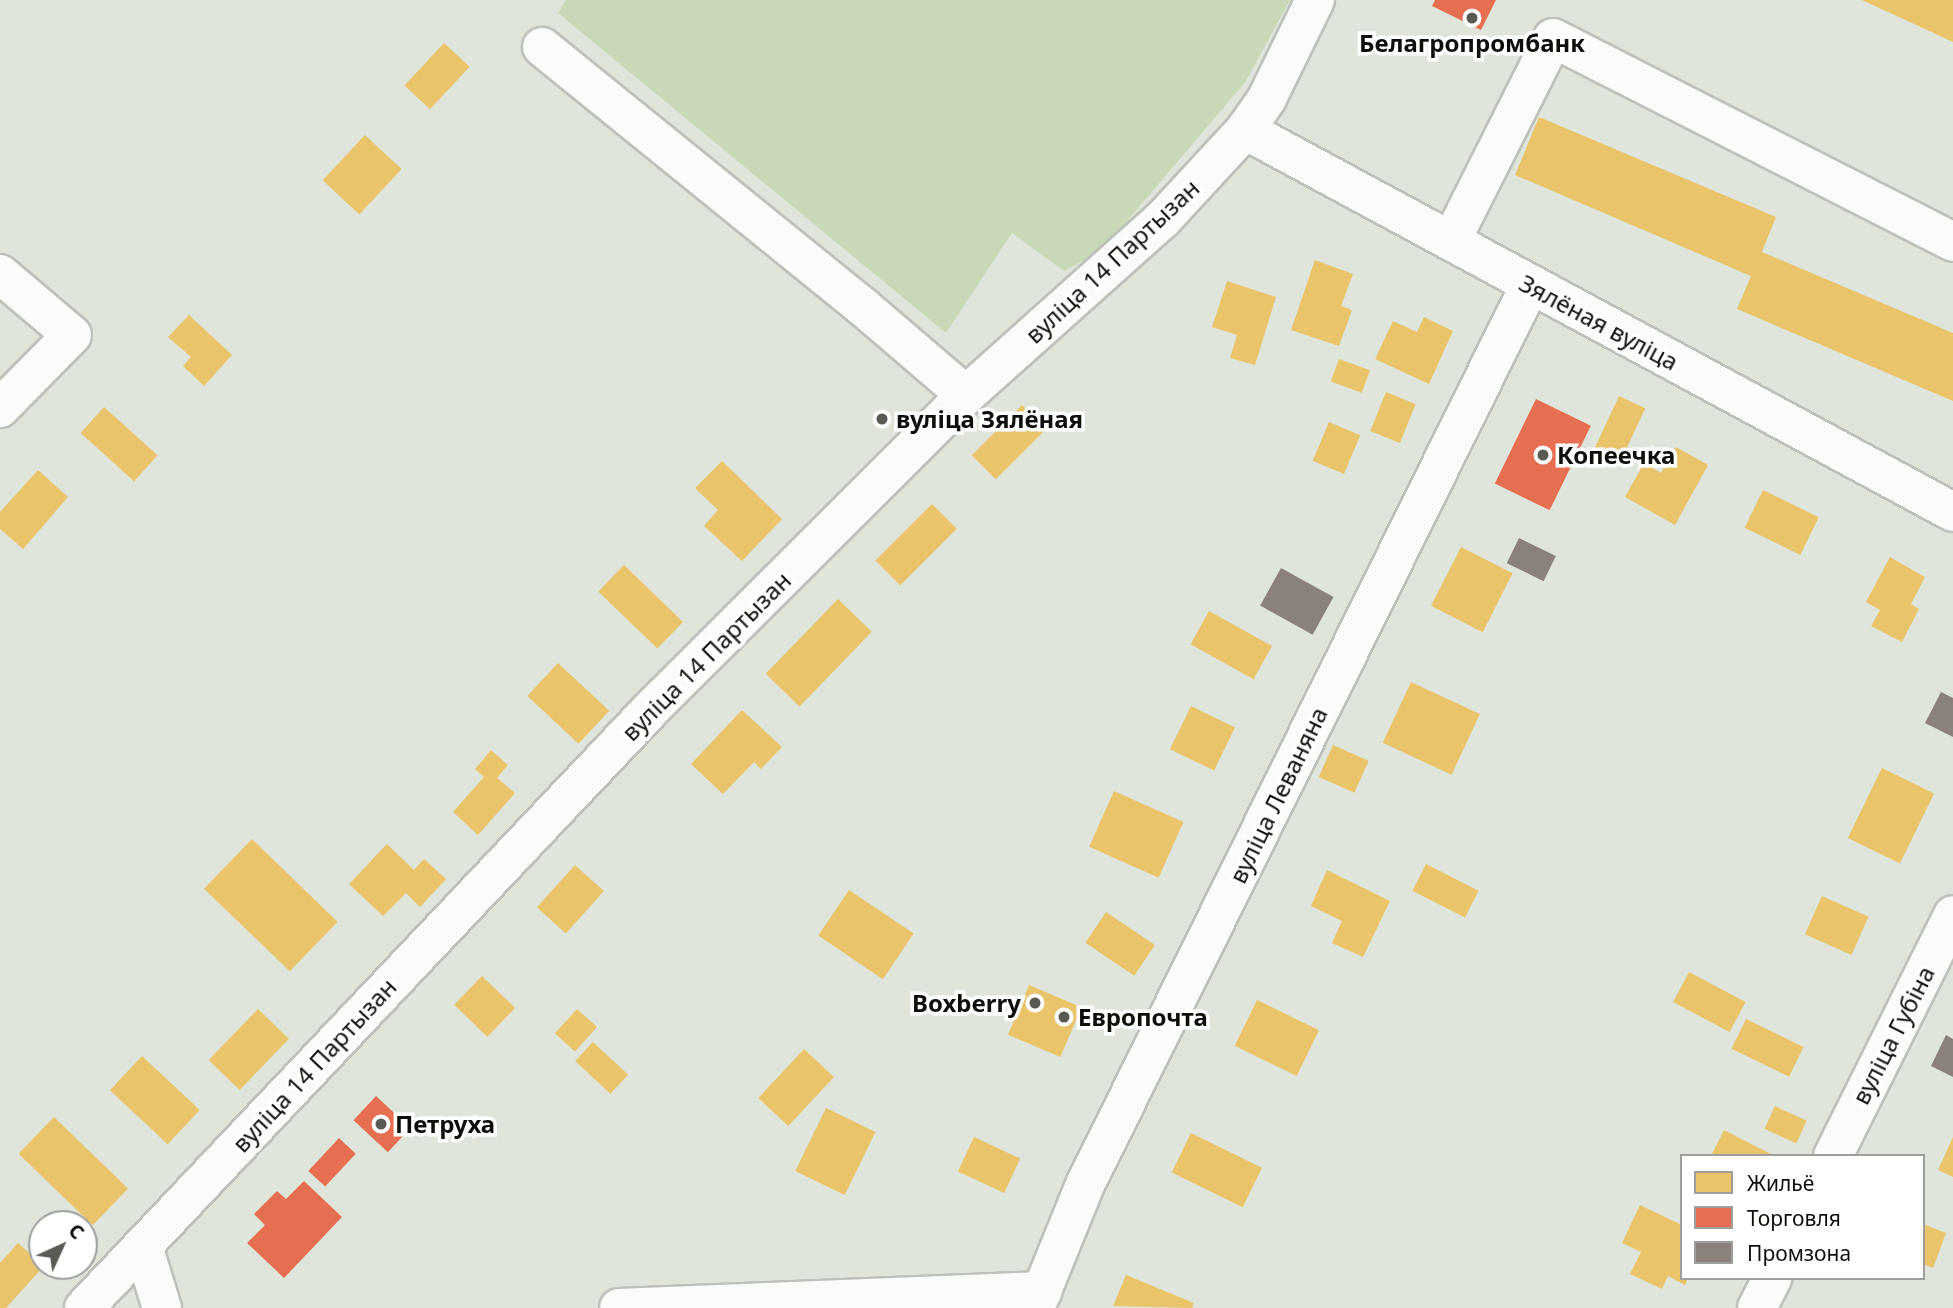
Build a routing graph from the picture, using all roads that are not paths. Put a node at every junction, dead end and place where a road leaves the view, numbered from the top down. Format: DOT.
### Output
graph roads {
  1 [pos="1315,0"];
  2 [pos="542,47"];
  3 [pos="1245,131"];
  4 [pos="1451,241"];
  5 [pos="1953,242"];
  6 [pos="0,274"];
  7 [pos="1530,285"];
  8 [pos="966,395"];
  9 [pos="0,408"];
  10 [pos="1953,512"];
  11 [pos="1953,915"];
  12 [pos="1834,1154"];
  13 [pos="143,1246"];
  14 [pos="1771,1280"];
  15 [pos="1039,1300"];
  16 [pos="84,1308"];
  17 [pos="162,1308"];
  18 [pos="619,1308"];
  19 [pos="1757,1308"];
  1 -- 3 [label="main road, вуліца 14 Партызан"];
  2 -- 8 [label="main road"];
  3 -- 4 [label="main road, Зялёная вуліца"];
  3 -- 8 [label="main road, вуліца 14 Партызан"];
  4 -- 5 [label="main road"];
  4 -- 7 [label="main road, Зялёная вуліца"];
  6 -- 9 [label="main road"];
  7 -- 10 [label="main road, Зялёная вуліца"];
  7 -- 15 [label="main road, вуліца Леваняна"];
  8 -- 13 [label="main road, вуліца 14 Партызан"];
  11 -- 12 [label="main road, вуліца Губіна"];
  13 -- 16 [label="main road, вуліца 14 Партызан"];
  13 -- 17 [label="main road"];
  14 -- 19 [label="main road"];
  15 -- 18 [label="main road"];
}
